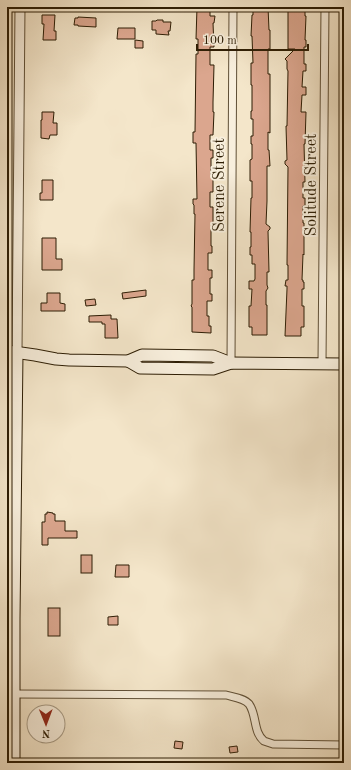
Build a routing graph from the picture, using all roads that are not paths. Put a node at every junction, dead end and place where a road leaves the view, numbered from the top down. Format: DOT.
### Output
graph roads {
  1 [pos="20,7"];
  2 [pos="233,7"];
  3 [pos="325,7"];
  4 [pos="12,352"];
  5 [pos="231,363"];
  6 [pos="322,363"];
  7 [pos="344,364"];
  8 [pos="14,694"];
  9 [pos="344,745"];
  10 [pos="14,763"];
  1 -- 4 [label="street"];
  2 -- 5 [label="street, Serene Street"];
  3 -- 6 [label="street, Solitude Street"];
  4 -- 5 [label="main road"];
  4 -- 8 [label="main road"];
  5 -- 6 [label="main road"];
  6 -- 7 [label="main road"];
  8 -- 9 [label="street"];
  8 -- 10 [label="main road"];
}
